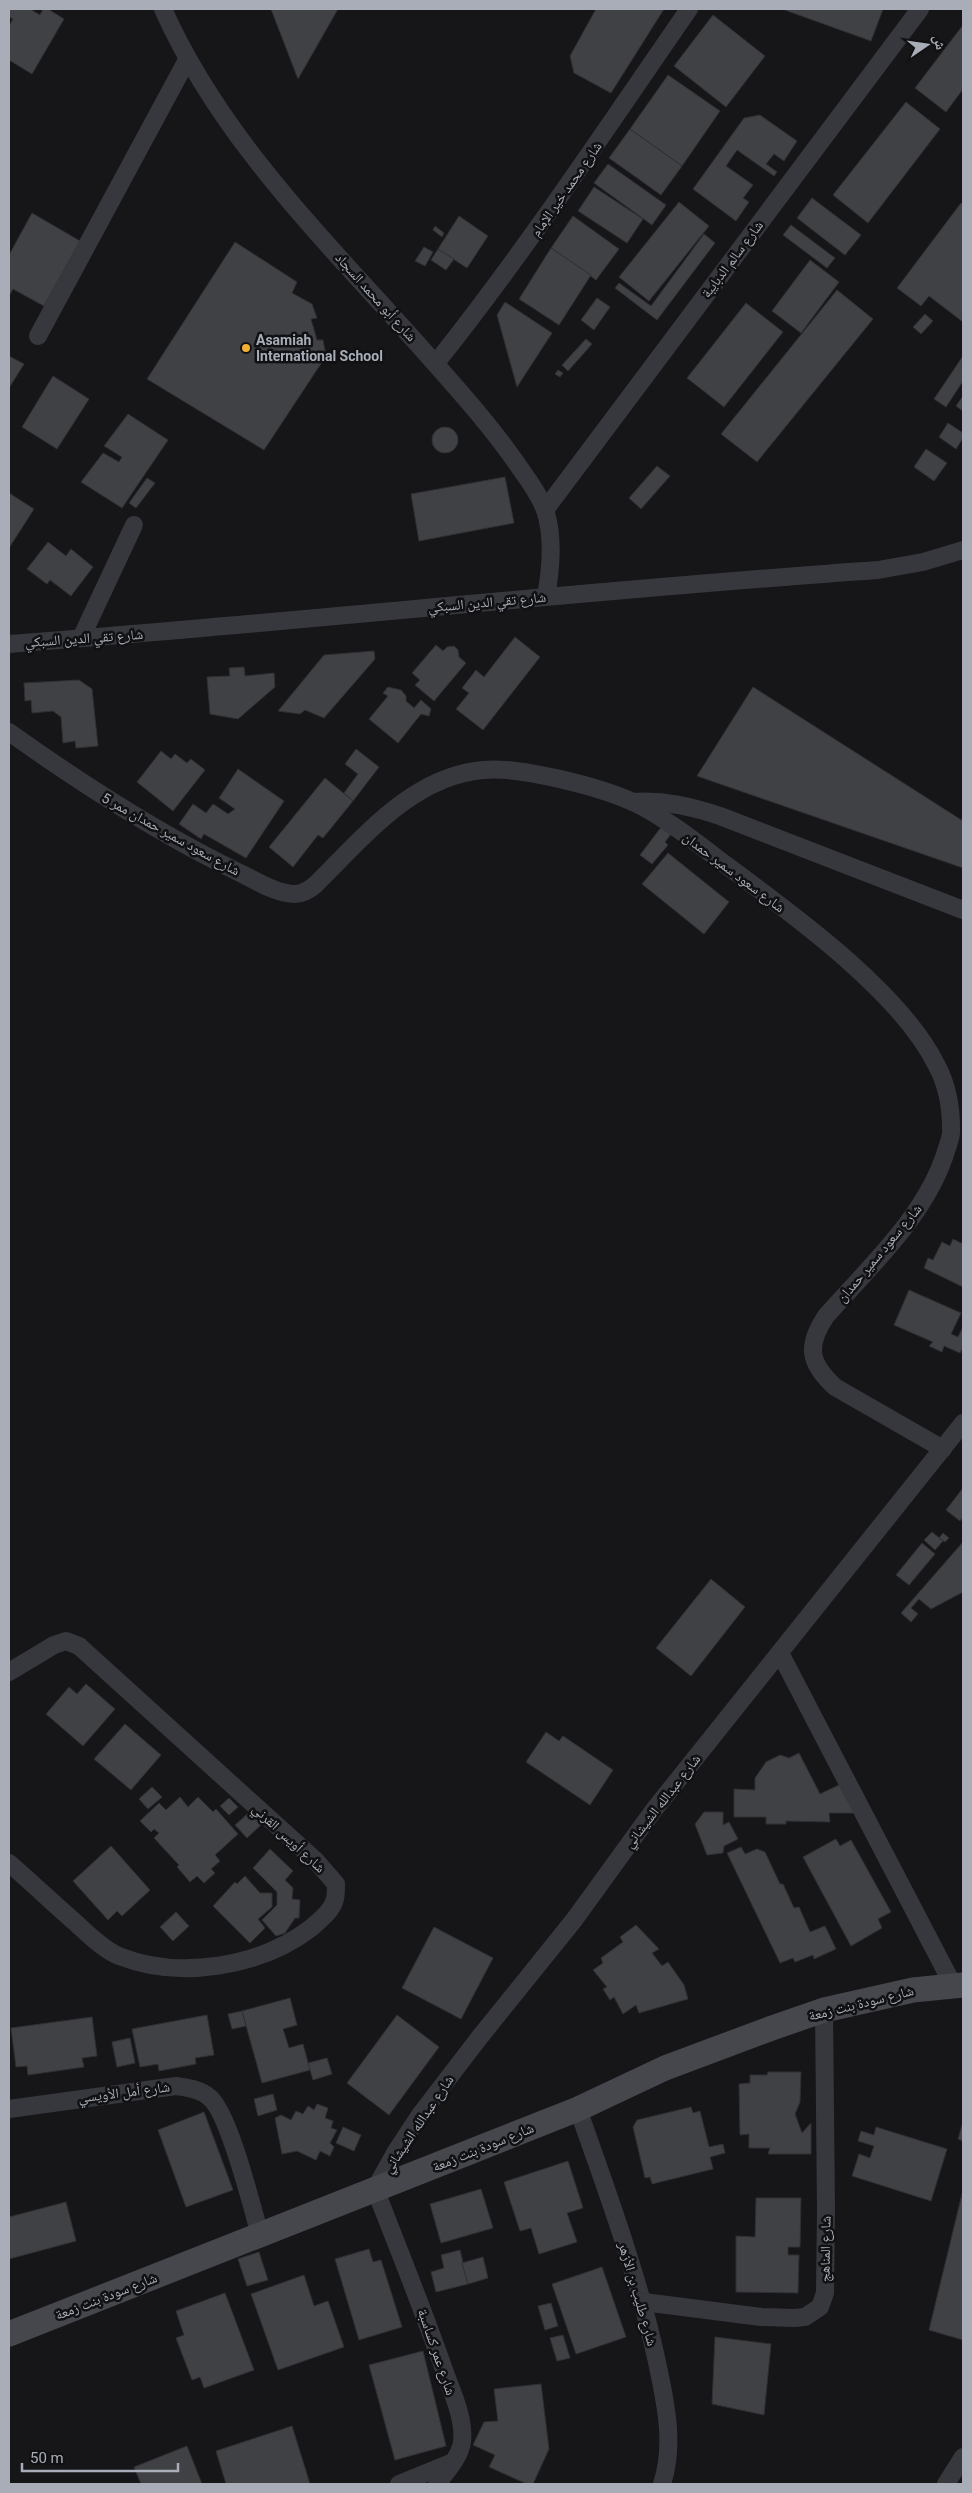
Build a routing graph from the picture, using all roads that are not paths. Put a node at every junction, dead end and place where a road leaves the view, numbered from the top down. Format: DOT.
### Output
graph roads {
  1 [pos="163,9"];
  2 [pos="688,9"];
  3 [pos="920,9"];
  4 [pos="187,60"];
  5 [pos="38,336"];
  6 [pos="436,363"];
  7 [pos="545,510"];
  8 [pos="134,525"];
  9 [pos="963,550"];
  10 [pos="546,596"];
  11 [pos="81,638"];
  12 [pos="9,644"];
  13 [pos="9,732"];
  14 [pos="632,802"];
  15 [pos="315,885"];
  16 [pos="963,910"];
  17 [pos="963,1423"];
  18 [pos="943,1449"];
  19 [pos="780,1654"];
  20 [pos="9,1672"];
  21 [pos="9,1863"];
  22 [pos="958,1985"];
  23 [pos="824,2010"];
  24 [pos="9,2109"];
  25 [pos="578,2109"];
  26 [pos="375,2189"];
  27 [pos="260,2234"];
  28 [pos="644,2302"];
  29 [pos="9,2334"];
  30 [pos="963,2457"];
  31 [pos="454,2462"];
  32 [pos="399,2484"];
  33 [pos="437,2484"];
  34 [pos="662,2484"];
  35 [pos="946,2484"];
  1 -- 4 [label="street, شارع أبو محمد السجاد"];
  2 -- 6 [label="street, شارع محمد خير الإمام"];
  3 -- 7 [label="street, شارع سالم الدبايبة"];
  4 -- 5 [label="street"];
  4 -- 6 [label="street, شارع أبو محمد السجاد"];
  6 -- 7 [label="street, شارع أبو محمد السجاد"];
  7 -- 10 [label="street, شارع أبو محمد السجاد"];
  8 -- 11 [label="street"];
  9 -- 10 [label="street, شارع تقي الدين السبكي"];
  10 -- 11 [label="street, شارع تقي الدين السبكي"];
  11 -- 12 [label="street, شارع تقي الدين السبكي"];
  13 -- 15 [label="street, شارع سعود سمير حمدان ممر 5"];
  14 -- 15 [label="street, شارع سعود سمير حمدان"];
  14 -- 16 [label="street, شارع سعود سمير حمدان"];
  14 -- 18 [label="street, شارع سعود سمير حمدان"];
  17 -- 18 [label="street, شارع عبدالله الشيشاني"];
  18 -- 19 [label="street, شارع عبدالله الشيشاني"];
  19 -- 22 [label="street"];
  19 -- 26 [label="street, شارع عبدالله الشيشاني"];
  20 -- 21 [label="street, شارع أويس القرني"];
  22 -- 23 [label="street, شارع سودة بنت زمعة"];
  23 -- 25 [label="street, شارع سودة بنت زمعة"];
  23 -- 28 [label="street, شارع المناهج"];
  24 -- 27 [label="street, شارع أمل الأويسي"];
  25 -- 26 [label="street, شارع سودة بنت زمعة"];
  25 -- 28 [label="street, شارع طليب بن الأزهر"];
  26 -- 27 [label="street, شارع سودة بنت زمعة"];
  26 -- 31 [label="street, شارع عمر كساسبة"];
  27 -- 29 [label="street, شارع سودة بنت زمعة"];
  28 -- 34 [label="street, شارع طليب بن الأزهر"];
  30 -- 35 [label="street"];
  31 -- 32 [label="street"];
  31 -- 33 [label="street, شارع عمر كساسبة"];
}
